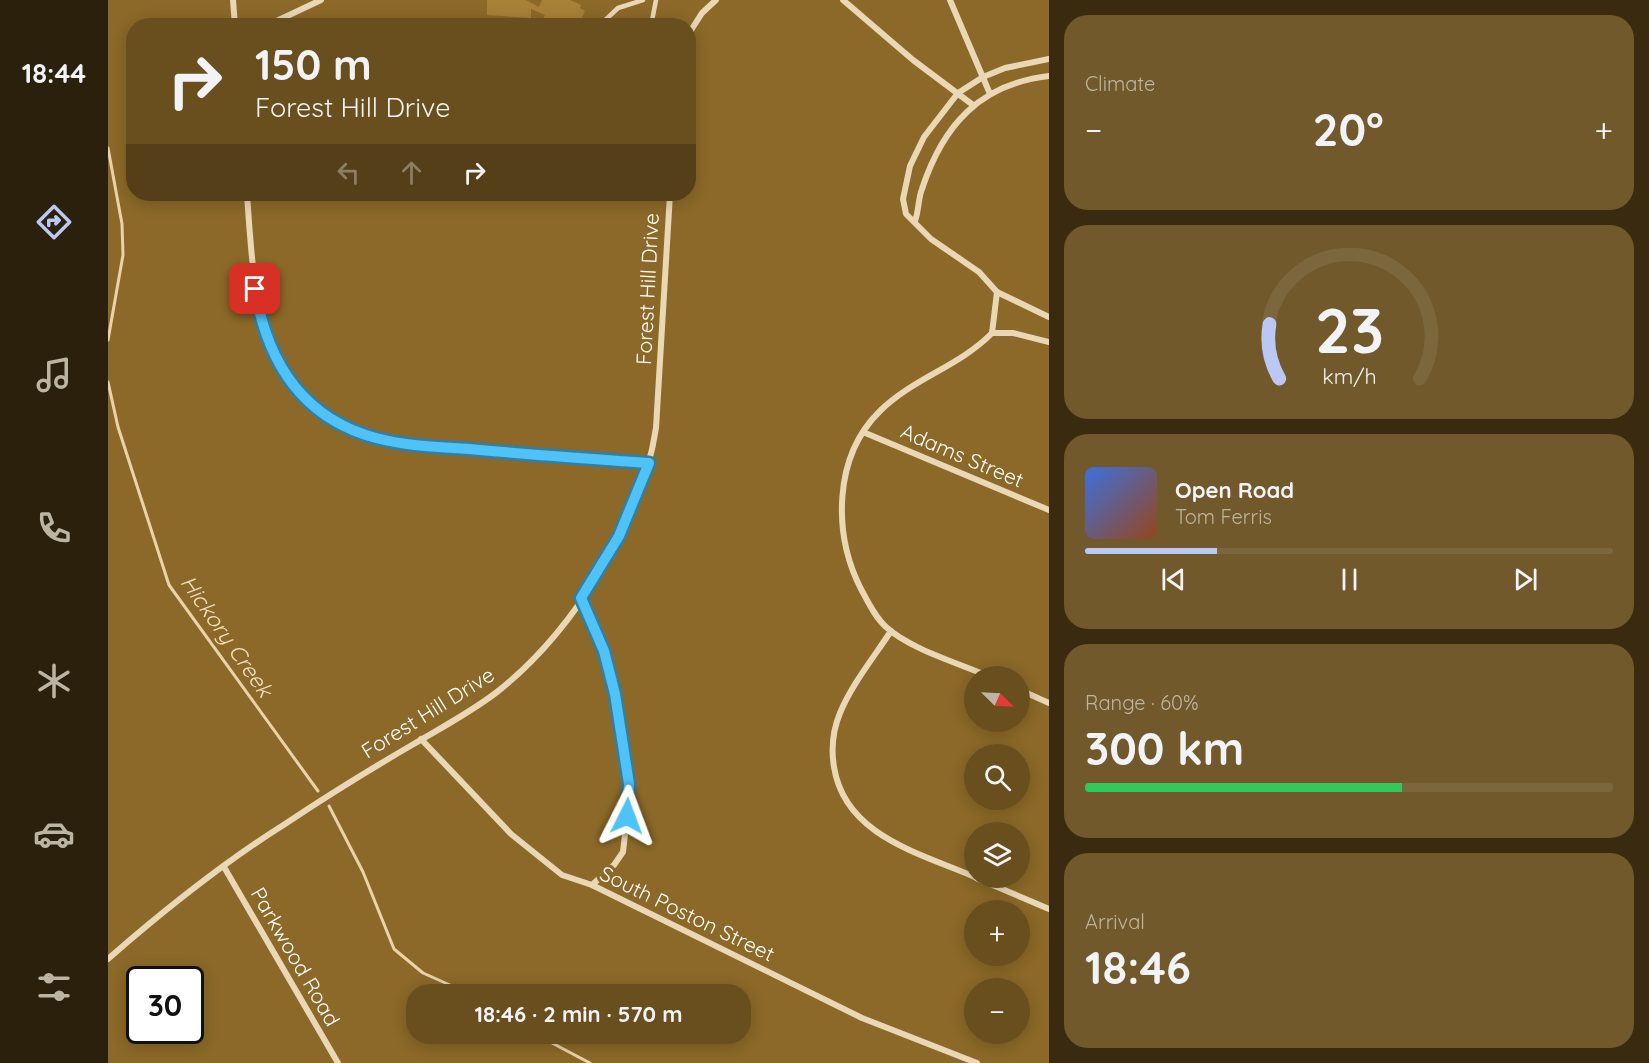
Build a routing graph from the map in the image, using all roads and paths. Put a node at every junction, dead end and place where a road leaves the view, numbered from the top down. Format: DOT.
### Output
graph roads {
  1 [pos="233,0"];
  2 [pos="321,0"];
  3 [pos="643,0"];
  4 [pos="656,0"];
  5 [pos="716,0"];
  6 [pos="843,0"];
  7 [pos="950,0"];
  8 [pos="234,18"];
  9 [pos="283,18"];
  10 [pos="607,18"];
  11 [pos="653,18"];
  12 [pos="696,22"];
  13 [pos="1049,59"];
  14 [pos="1049,75"];
  15 [pos="983,77"];
  16 [pos="958,93"];
  17 [pos="990,94"];
  18 [pos="973,105"];
  19 [pos="248,201"];
  20 [pos="670,201"];
  21 [pos="915,221"];
  22 [pos="997,292"];
  23 [pos="1049,317"];
  24 [pos="992,333"];
  25 [pos="1049,342"];
  26 [pos="863,432"];
  27 [pos="649,463"];
  28 [pos="1049,510"];
  29 [pos="581,598"];
  30 [pos="891,631"];
  31 [pos="966,666"];
  32 [pos="1030,694"];
  33 [pos="1049,702"];
  34 [pos="421,740"];
  35 [pos="224,867"];
  36 [pos="964,872"];
  37 [pos="592,885"];
  38 [pos="1001,888"];
  39 [pos="1049,909"];
  40 [pos="108,959"];
  41 [pos="338,1063"];
  42 [pos="977,1063"];
  1 -- 8 [label="street"];
  2 -- 9 [label="street"];
  3 -- 10 [label="lane"];
  4 -- 11 [label="lane"];
  5 -- 12 [label="street"];
  6 -- 16 [label="street"];
  7 -- 15 [label="street"];
  13 -- 15 [label="street"];
  14 -- 17 [label="street"];
  15 -- 16 [label="street"];
  15 -- 17 [label="street"];
  16 -- 18 [label="street"];
  16 -- 21 [label="street"];
  17 -- 18 [label="street"];
  18 -- 21 [label="street"];
  19 -- 27 [label="street"];
  20 -- 27 [label="street, Forest Hill Drive"];
  21 -- 22 [label="street"];
  22 -- 23 [label="street"];
  22 -- 24 [label="street"];
  24 -- 25 [label="street"];
  24 -- 26 [label="street"];
  26 -- 28 [label="street, Adams Street"];
  26 -- 30 [label="street"];
  27 -- 29 [label="street, Forest Hill Drive"];
  29 -- 34 [label="street, Forest Hill Drive"];
  29 -- 37 [label="street"];
  30 -- 31 [label="street"];
  30 -- 36 [label="street"];
  32 -- 33 [label="street"];
  34 -- 35 [label="street, Forest Hill Drive"];
  34 -- 37 [label="street, South Poston Street"];
  35 -- 40 [label="street, Forest Hill Drive"];
  35 -- 41 [label="street, Parkwood Road"];
  37 -- 42 [label="street, South Poston Street"];
  38 -- 39 [label="street"];
}
